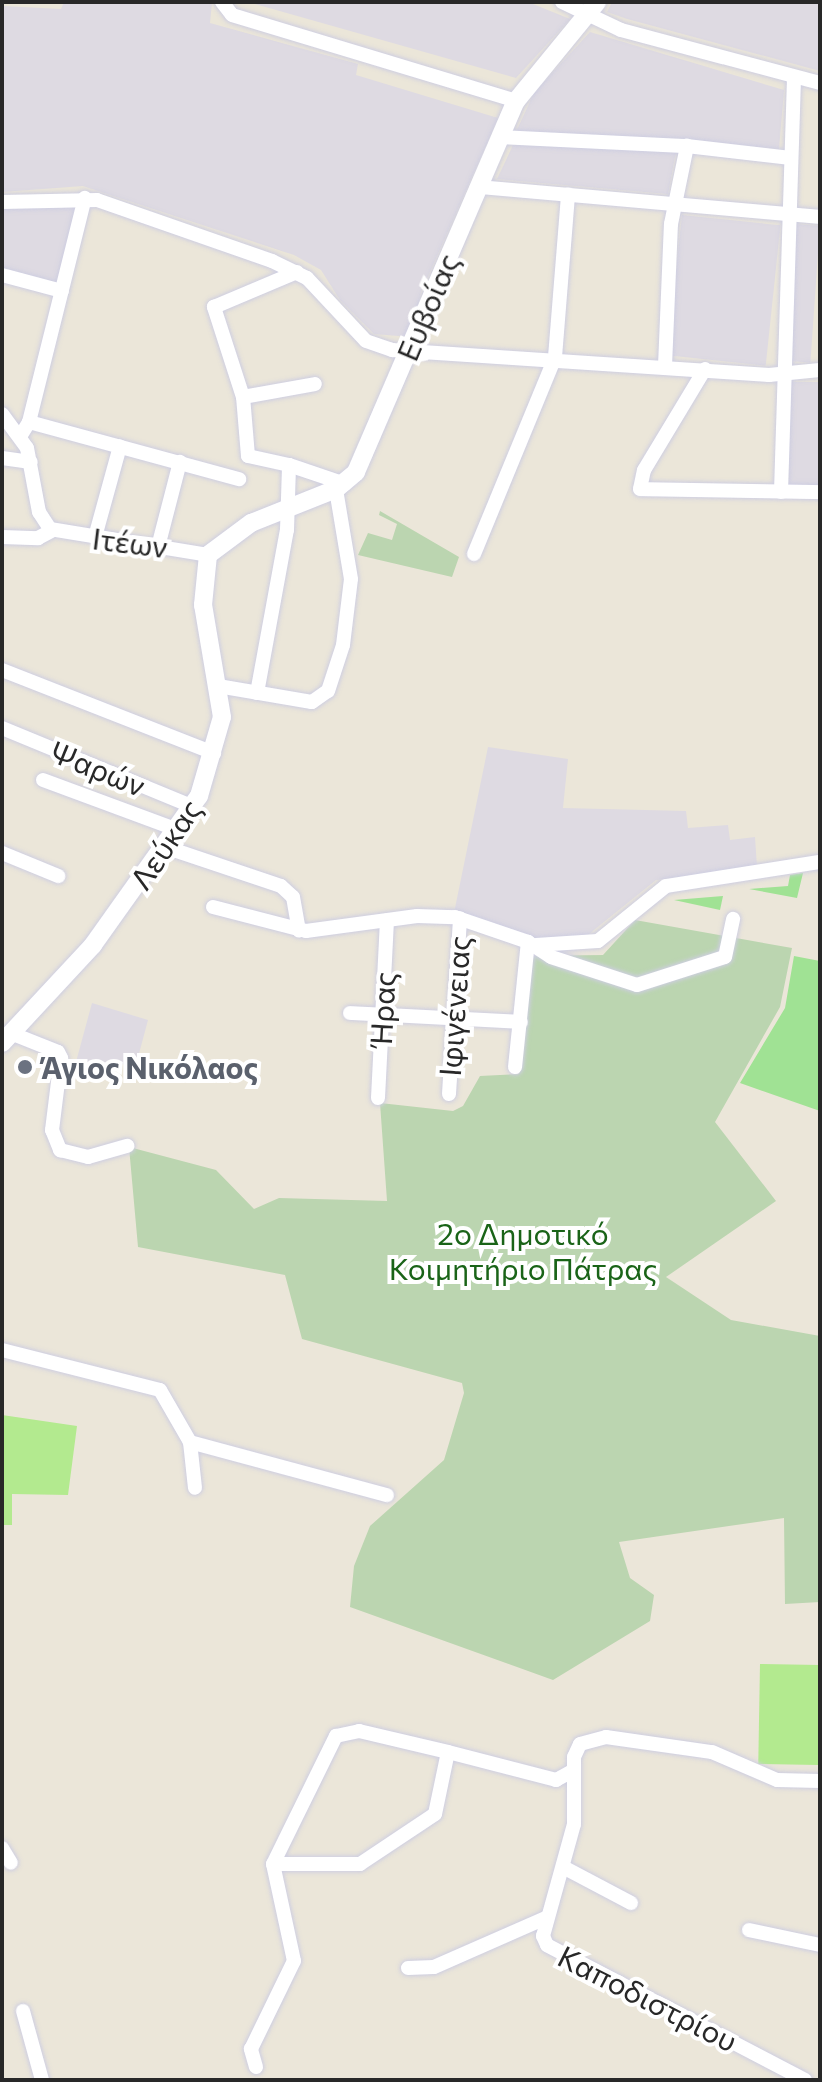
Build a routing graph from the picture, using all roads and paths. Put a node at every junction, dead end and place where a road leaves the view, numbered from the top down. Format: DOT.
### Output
graph roads {
  1 [pos="222,2"];
  2 [pos="562,2"];
  3 [pos="593,8"];
  4 [pos="794,78"];
  5 [pos="820,83"];
  6 [pos="516,101"];
  7 [pos="501,137"];
  8 [pos="687,146"];
  9 [pos="790,158"];
  10 [pos="479,187"];
  11 [pos="568,195"];
  12 [pos="85,198"];
  13 [pos="2,202"];
  14 [pos="674,204"];
  15 [pos="788,214"];
  16 [pos="820,217"];
  17 [pos="297,272"];
  18 [pos="2,275"];
  19 [pos="62,291"];
  20 [pos="411,351"];
  21 [pos="555,357"];
  22 [pos="665,366"];
  23 [pos="705,369"];
  24 [pos="820,370"];
  25 [pos="784,375"];
  26 [pos="315,384"];
  27 [pos="243,397"];
  28 [pos="2,414"];
  29 [pos="25,429"];
  30 [pos="120,446"];
  31 [pos="2,458"];
  32 [pos="31,462"];
  33 [pos="180,462"];
  34 [pos="289,465"];
  35 [pos="239,479"];
  36 [pos="340,487"];
  37 [pos="781,492"];
  38 [pos="820,492"];
  39 [pos="290,505"];
  40 [pos="53,530"];
  41 [pos="2,537"];
  42 [pos="95,537"];
  43 [pos="159,543"];
  44 [pos="474,554"];
  45 [pos="208,555"];
  46 [pos="2,670"];
  47 [pos="218,686"];
  48 [pos="257,693"];
  49 [pos="2,728"];
  50 [pos="214,753"];
  51 [pos="43,780"];
  52 [pos="194,807"];
  53 [pos="178,830"];
  54 [pos="165,847"];
  55 [pos="2,853"];
  56 [pos="820,862"];
  57 [pos="58,876"];
  58 [pos="213,907"];
  59 [pos="460,918"];
  60 [pos="733,919"];
  61 [pos="387,920"];
  62 [pos="299,930"];
  63 [pos="530,944"];
  64 [pos="350,1013"];
  65 [pos="383,1014"];
  66 [pos="455,1017"];
  67 [pos="521,1022"];
  68 [pos="9,1031"];
  69 [pos="515,1067"];
  70 [pos="449,1094"];
  71 [pos="378,1098"];
  72 [pos="127,1146"];
  73 [pos="2,1350"];
  74 [pos="190,1442"];
  75 [pos="195,1488"];
  76 [pos="387,1495"];
  77 [pos="448,1752"];
  78 [pos="572,1771"];
  79 [pos="820,1781"];
  80 [pos="2,1848"];
  81 [pos="11,1863"];
  82 [pos="273,1864"];
  83 [pos="563,1867"];
  84 [pos="631,1903"];
  85 [pos="548,1917"];
  86 [pos="749,1930"];
  87 [pos="820,1945"];
  88 [pos="408,1968"];
  89 [pos="23,2011"];
  90 [pos="256,2067"];
  91 [pos="42,2080"];
  92 [pos="805,2080"];
  1 -- 6 [label="street"];
  2 -- 3 [label="street"];
  3 -- 4 [label="street"];
  3 -- 6 [label="main road, Ευβοίας"];
  4 -- 5 [label="street"];
  4 -- 9 [label="street"];
  6 -- 7 [label="main road, Ευβοίας"];
  7 -- 8 [label="street"];
  7 -- 10 [label="main road, Ευβοίας"];
  8 -- 9 [label="street"];
  8 -- 14 [label="street"];
  9 -- 15 [label="street"];
  10 -- 11 [label="street"];
  10 -- 20 [label="main road, Ευβοίας"];
  11 -- 14 [label="street"];
  11 -- 21 [label="street"];
  12 -- 13 [label="street"];
  12 -- 17 [label="street"];
  12 -- 19 [label="street"];
  14 -- 15 [label="street"];
  14 -- 22 [label="street"];
  15 -- 16 [label="street"];
  15 -- 25 [label="street"];
  17 -- 20 [label="street"];
  17 -- 27 [label="street"];
  18 -- 19 [label="street"];
  19 -- 29 [label="street"];
  20 -- 21 [label="street"];
  20 -- 36 [label="main road, Ευβοίας"];
  21 -- 22 [label="street"];
  21 -- 44 [label="street"];
  22 -- 23 [label="street"];
  23 -- 25 [label="street"];
  23 -- 37 [label="street"];
  24 -- 25 [label="street"];
  25 -- 37 [label="street"];
  26 -- 27 [label="street"];
  27 -- 34 [label="street"];
  28 -- 29 [label="street, Ιτέων"];
  29 -- 30 [label="street"];
  29 -- 32 [label="street, Ιτέων"];
  30 -- 33 [label="street"];
  30 -- 42 [label="street"];
  31 -- 32 [label="street"];
  32 -- 40 [label="street, Ιτέων"];
  33 -- 35 [label="street"];
  33 -- 43 [label="street"];
  34 -- 36 [label="street"];
  34 -- 39 [label="street"];
  36 -- 39 [label="main road"];
  36 -- 48 [label="street"];
  37 -- 38 [label="street"];
  39 -- 45 [label="main road"];
  39 -- 48 [label="street"];
  40 -- 41 [label="street, Ιτέων"];
  40 -- 42 [label="street, Ιτέων"];
  42 -- 43 [label="street, Ιτέων"];
  43 -- 45 [label="street, Ιτέων"];
  45 -- 47 [label="main road, Λεύκας"];
  46 -- 50 [label="street"];
  47 -- 48 [label="street"];
  47 -- 50 [label="main road, Λεύκας"];
  49 -- 52 [label="street, Ψαρών"];
  50 -- 52 [label="main road, Λεύκας"];
  51 -- 53 [label="street"];
  52 -- 53 [label="main road, Λεύκας"];
  53 -- 54 [label="main road, Λεύκας"];
  54 -- 62 [label="street"];
  54 -- 68 [label="main road, Λεύκας"];
  55 -- 57 [label="street"];
  56 -- 63 [label="street"];
  58 -- 62 [label="street"];
  59 -- 61 [label="street"];
  59 -- 63 [label="street"];
  59 -- 66 [label="street, Ιφιγένειας"];
  60 -- 63 [label="street"];
  61 -- 62 [label="street"];
  61 -- 65 [label="street, Ήρας"];
  63 -- 67 [label="street"];
  64 -- 65 [label="street"];
  65 -- 66 [label="street"];
  65 -- 71 [label="street, Ήρας"];
  66 -- 67 [label="street"];
  66 -- 70 [label="street, Ιφιγένειας"];
  67 -- 69 [label="street"];
  68 -- 72 [label="street"];
  73 -- 74 [label="street"];
  74 -- 75 [label="street"];
  74 -- 76 [label="street"];
  77 -- 78 [label="street"];
  77 -- 82 [label="street"];
  77 -- 82 [label="street"];
  78 -- 79 [label="street, Καποδιστρίου"];
  78 -- 83 [label="street, Καποδιστρίου"];
  80 -- 81 [label="street"];
  82 -- 90 [label="street"];
  83 -- 84 [label="street"];
  83 -- 85 [label="street, Καποδιστρίου"];
  85 -- 88 [label="street"];
  85 -- 92 [label="street, Καποδιστρίου"];
  86 -- 87 [label="street"];
  89 -- 91 [label="street"];
}
